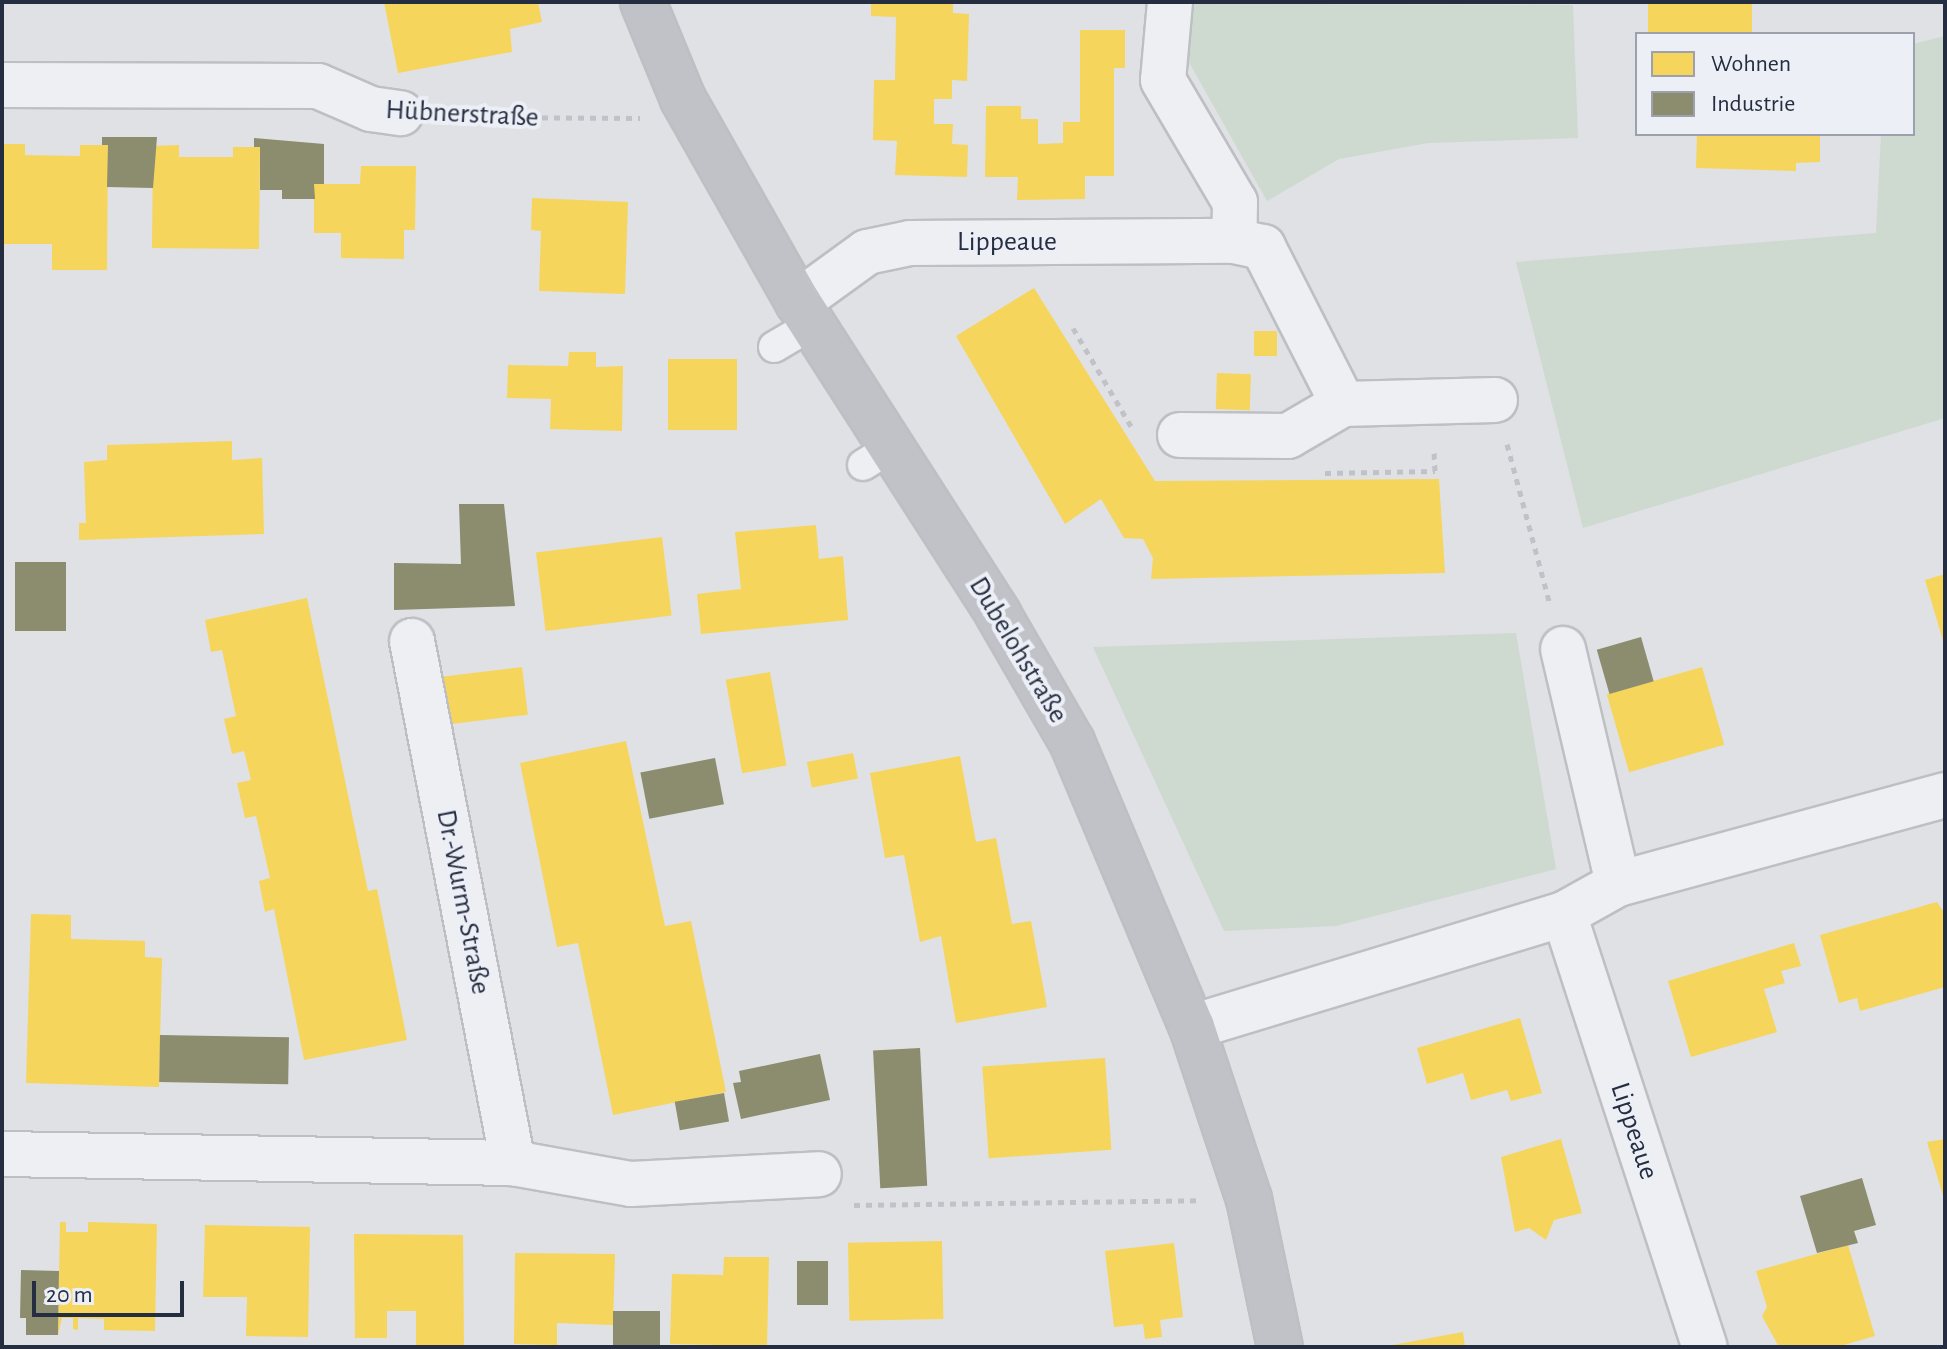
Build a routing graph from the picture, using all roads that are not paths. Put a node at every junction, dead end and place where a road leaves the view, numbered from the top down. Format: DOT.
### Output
graph roads {
  1 [pos="643,2"];
  2 [pos="1170,2"];
  3 [pos="2,85"];
  4 [pos="401,113"];
  5 [pos="1234,241"];
  6 [pos="805,313"];
  7 [pos="774,347"];
  8 [pos="1495,400"];
  9 [pos="1343,404"];
  10 [pos="1180,435"];
  11 [pos="412,641"];
  12 [pos="1563,649"];
  13 [pos="1945,795"];
  14 [pos="1618,884"];
  15 [pos="1564,914"];
  16 [pos="1192,1027"];
  17 [pos="2,1154"];
  18 [pos="513,1163"];
  19 [pos="819,1174"];
  20 [pos="1280,1347"];
  21 [pos="1705,1347"];
  1 -- 6 [label="main road, Dubelohstraße"];
  2 -- 5 [label="street"];
  3 -- 4 [label="street, Hübnerstraße"];
  5 -- 6 [label="street, Lippeaue"];
  5 -- 9 [label="street, Lippeaue"];
  6 -- 7 [label="lane"];
  6 -- 16 [label="main road, Dubelohstraße"];
  8 -- 9 [label="street"];
  9 -- 10 [label="street"];
  11 -- 18 [label="street, Dr.-Wurm-Straße"];
  12 -- 14 [label="street"];
  13 -- 14 [label="street"];
  14 -- 15 [label="street"];
  15 -- 16 [label="street"];
  15 -- 21 [label="street, Lippeaue"];
  16 -- 20 [label="main road, Dubelohstraße"];
  17 -- 18 [label="street"];
  18 -- 19 [label="street"];
}
